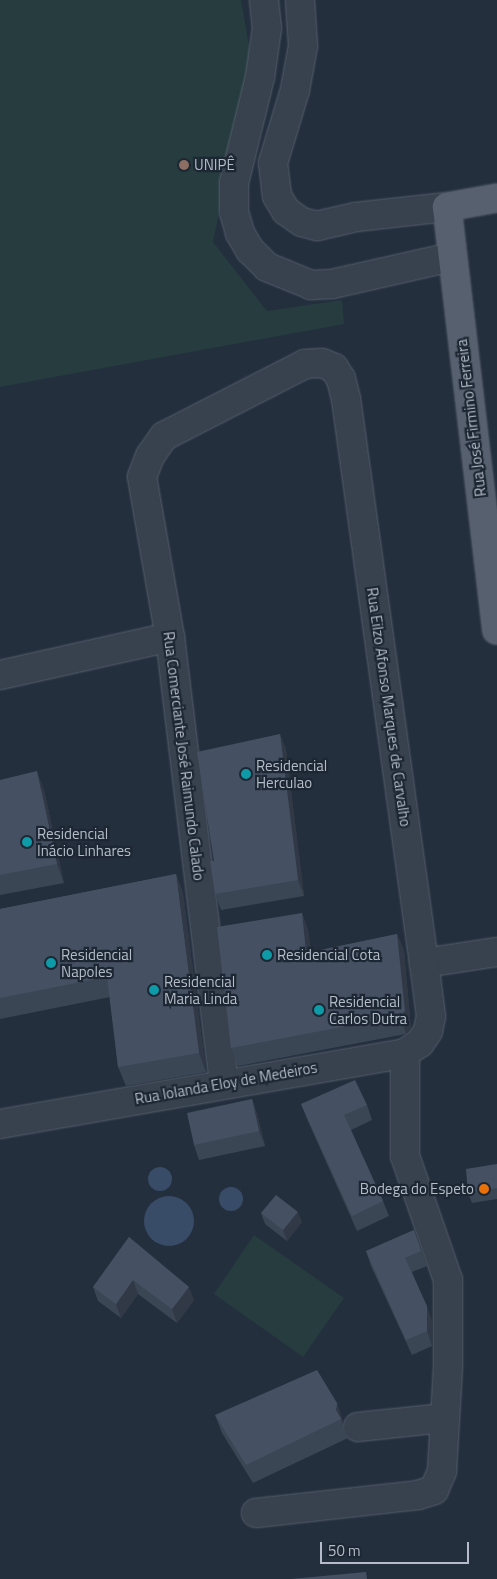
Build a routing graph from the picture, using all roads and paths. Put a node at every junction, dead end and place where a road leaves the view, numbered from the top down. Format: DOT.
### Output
graph roads {
  1 [pos="264,0"];
  2 [pos="300,0"];
  3 [pos="497,198"];
  4 [pos="447,207"];
  5 [pos="452,257"];
  6 [pos="164,436"];
  7 [pos="497,630"];
  8 [pos="170,637"];
  9 [pos="0,675"];
  10 [pos="199,874"];
  11 [pos="171,880"];
  12 [pos="497,952"];
  13 [pos="424,963"];
  14 [pos="405,1053"];
  15 [pos="224,1082"];
  16 [pos="0,1124"];
  17 [pos="444,1418"];
  18 [pos="358,1427"];
  19 [pos="256,1513"];
  1 -- 5 [label="street"];
  2 -- 4 [label="street"];
  3 -- 4 [label="main road"];
  4 -- 5 [label="main road, Rua José Firmino Ferreira"];
  5 -- 7 [label="main road, Rua José Firmino Ferreira"];
  6 -- 8 [label="street, Rua Comerciante José Raimundo Calado"];
  6 -- 13 [label="street, Rua Eilzo Afonso Marques de Carvalho"];
  8 -- 9 [label="street"];
  8 -- 10 [label="street, Rua Comerciante José Raimundo Calado"];
  10 -- 11 [label="street"];
  10 -- 15 [label="street, Rua Comerciante José Raimundo Calado"];
  12 -- 13 [label="street"];
  13 -- 14 [label="street, Rua Eilzo Afonso Marques de Carvalho"];
  14 -- 15 [label="street, Rua Iolanda Eloy de Medeiros"];
  14 -- 17 [label="street"];
  15 -- 16 [label="street, Rua Iolanda Eloy de Medeiros"];
  17 -- 18 [label="street"];
  17 -- 19 [label="street"];
}
